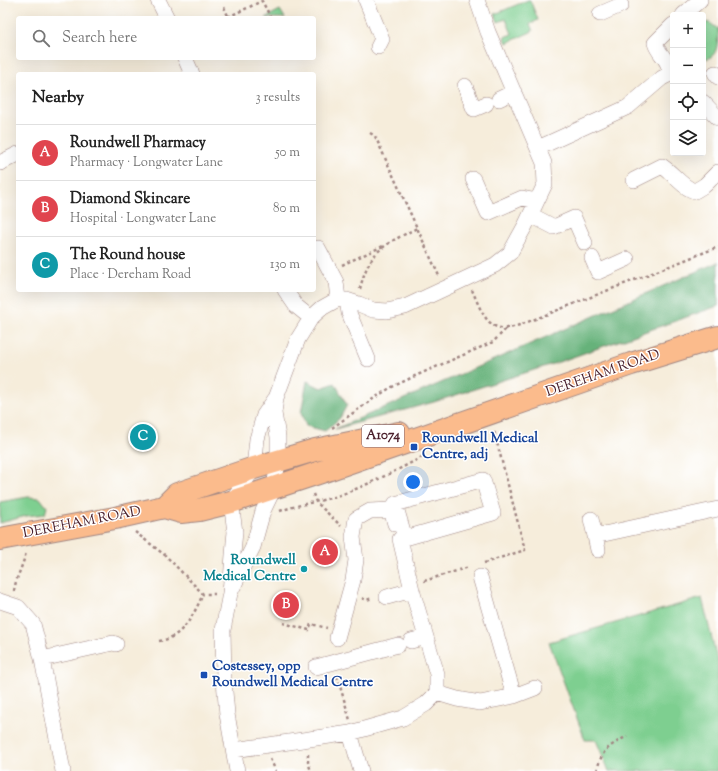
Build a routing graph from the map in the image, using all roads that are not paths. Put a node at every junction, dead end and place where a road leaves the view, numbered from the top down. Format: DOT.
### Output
graph roads {
  1 [pos="158,0"];
  2 [pos="366,0"];
  3 [pos="477,0"];
  4 [pos="700,0"];
  5 [pos="621,5"];
  6 [pos="686,12"];
  7 [pos="600,14"];
  8 [pos="166,16"];
  9 [pos="670,28"];
  10 [pos="378,47"];
  11 [pos="186,60"];
  12 [pos="670,67"];
  13 [pos="191,72"];
  14 [pos="670,74"];
  15 [pos="465,86"];
  16 [pos="514,92"];
  17 [pos="706,105"];
  18 [pos="718,118"];
  19 [pos="538,148"];
  20 [pos="16,155"];
  21 [pos="0,163"];
  22 [pos="716,174"];
  23 [pos="473,179"];
  24 [pos="634,180"];
  25 [pos="537,201"];
  26 [pos="531,215"];
  27 [pos="585,243"];
  28 [pos="318,248"];
  29 [pos="592,258"];
  30 [pos="628,259"];
  31 [pos="286,292"];
  32 [pos="348,301"];
  33 [pos="311,318"];
  34 [pos="718,337"];
  35 [pos="368,359"];
  36 [pos="276,398"];
  37 [pos="489,414"];
  38 [pos="278,461"];
  39 [pos="254,468"];
  40 [pos="274,488"];
  41 [pos="231,502"];
  42 [pos="164,507"];
  43 [pos="718,508"];
  44 [pos="590,519"];
  45 [pos="0,539"];
  46 [pos="402,543"];
  47 [pos="480,577"];
  48 [pos="412,590"];
  49 [pos="230,593"];
  50 [pos="387,597"];
  51 [pos="6,603"];
  52 [pos="338,635"];
  53 [pos="426,637"];
  54 [pos="116,644"];
  55 [pos="42,659"];
  56 [pos="316,667"];
  57 [pos="535,688"];
  58 [pos="437,693"];
  59 [pos="514,696"];
  60 [pos="352,732"];
  61 [pos="234,750"];
  62 [pos="63,771"];
  63 [pos="237,771"];
  64 [pos="361,771"];
  1 -- 8 [label="street"];
  2 -- 10 [label="street"];
  3 -- 16 [label="street"];
  4 -- 6 [label="street"];
  5 -- 7 [label="street"];
  9 -- 12 [label="street"];
  11 -- 13 [label="street"];
  14 -- 19 [label="street"];
  15 -- 16 [label="street"];
  16 -- 19 [label="street"];
  17 -- 18 [label="street"];
  19 -- 25 [label="street"];
  20 -- 21 [label="street"];
  22 -- 24 [label="street"];
  23 -- 25 [label="street"];
  25 -- 26 [label="street"];
  26 -- 27 [label="street"];
  26 -- 32 [label="street"];
  28 -- 32 [label="street"];
  29 -- 30 [label="street"];
  31 -- 33 [label="street"];
  32 -- 33 [label="street"];
  32 -- 35 [label="street"];
  33 -- 36 [label="street"];
  34 -- 37 [label="highway, DEREHAM ROAD / A1074"];
  36 -- 38 [label="street"];
  36 -- 39 [label="street"];
  37 -- 38 [label="highway, DEREHAM ROAD / A1074"];
  37 -- 40 [label="highway, DEREHAM ROAD / A1074"];
  38 -- 39 [label="highway, DEREHAM ROAD / A1074"];
  38 -- 40 [label="street"];
  39 -- 40 [label="highway"];
  39 -- 41 [label="street"];
  39 -- 42 [label="highway, DEREHAM ROAD / A1074"];
  40 -- 41 [label="highway, DEREHAM ROAD / A1074"];
  40 -- 49 [label="street"];
  41 -- 42 [label="highway, DEREHAM ROAD / A1074"];
  41 -- 49 [label="street"];
  42 -- 45 [label="highway, DEREHAM ROAD / A1074"];
  43 -- 44 [label="street"];
  46 -- 46 [label="street"];
  46 -- 48 [label="street"];
  46 -- 52 [label="street"];
  47 -- 59 [label="street"];
  48 -- 50 [label="street"];
  48 -- 53 [label="street"];
  49 -- 61 [label="street"];
  51 -- 55 [label="street"];
  53 -- 56 [label="street"];
  53 -- 58 [label="street"];
  54 -- 55 [label="street"];
  55 -- 62 [label="street"];
  57 -- 59 [label="street"];
  58 -- 59 [label="street"];
  58 -- 60 [label="street"];
  60 -- 61 [label="street"];
  60 -- 64 [label="street"];
  61 -- 63 [label="street"];
}
